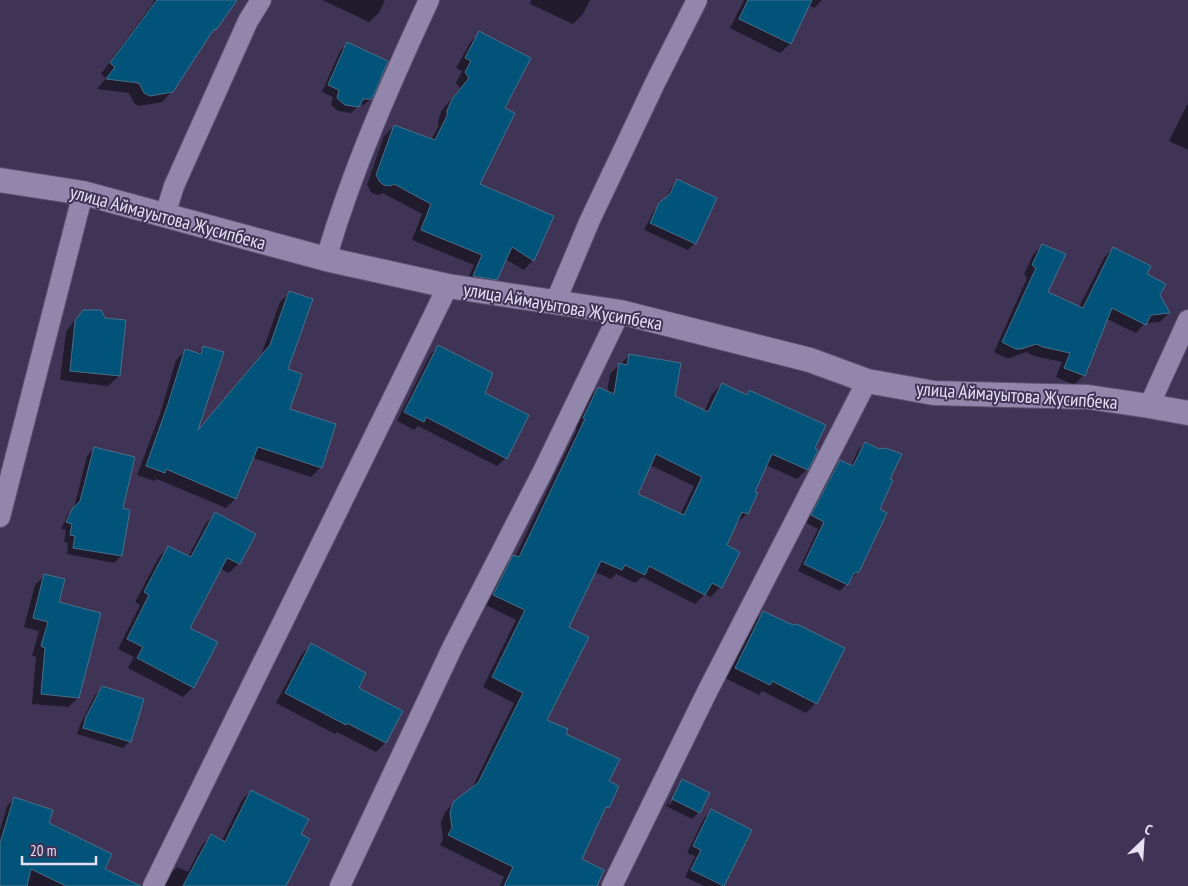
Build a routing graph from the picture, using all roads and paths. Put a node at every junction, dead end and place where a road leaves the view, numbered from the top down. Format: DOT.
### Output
graph roads {
  1 [pos="262,0"];
  2 [pos="429,0"];
  3 [pos="697,0"];
  4 [pos="0,180"];
  5 [pos="83,192"];
  6 [pos="165,214"];
  7 [pos="326,259"];
  8 [pos="448,286"];
  9 [pos="555,303"];
  10 [pos="620,312"];
  11 [pos="1188,320"];
  12 [pos="866,381"];
  13 [pos="1149,406"];
  14 [pos="1188,413"];
  15 [pos="0,517"];
  16 [pos="153,886"];
  17 [pos="340,886"];
  18 [pos="612,886"];
  1 -- 6 [label="street"];
  2 -- 7 [label="street"];
  3 -- 9 [label="street"];
  4 -- 5 [label="street, улица Аймауытова Жусипбека"];
  5 -- 6 [label="street, улица Аймауытова Жусипбека"];
  5 -- 15 [label="street"];
  6 -- 7 [label="street, улица Аймауытова Жусипбека"];
  7 -- 8 [label="street, улица Аймауытова Жусипбека"];
  8 -- 9 [label="street, улица Аймауытова Жусипбека"];
  8 -- 16 [label="street"];
  9 -- 10 [label="street, улица Аймауытова Жусипбека"];
  10 -- 12 [label="street, улица Аймауытова Жусипбека"];
  10 -- 17 [label="street"];
  11 -- 13 [label="street"];
  12 -- 13 [label="street, улица Аймауытова Жусипбека"];
  12 -- 18 [label="street"];
  13 -- 14 [label="street, улица Аймауытова Жусипбека"];
}
